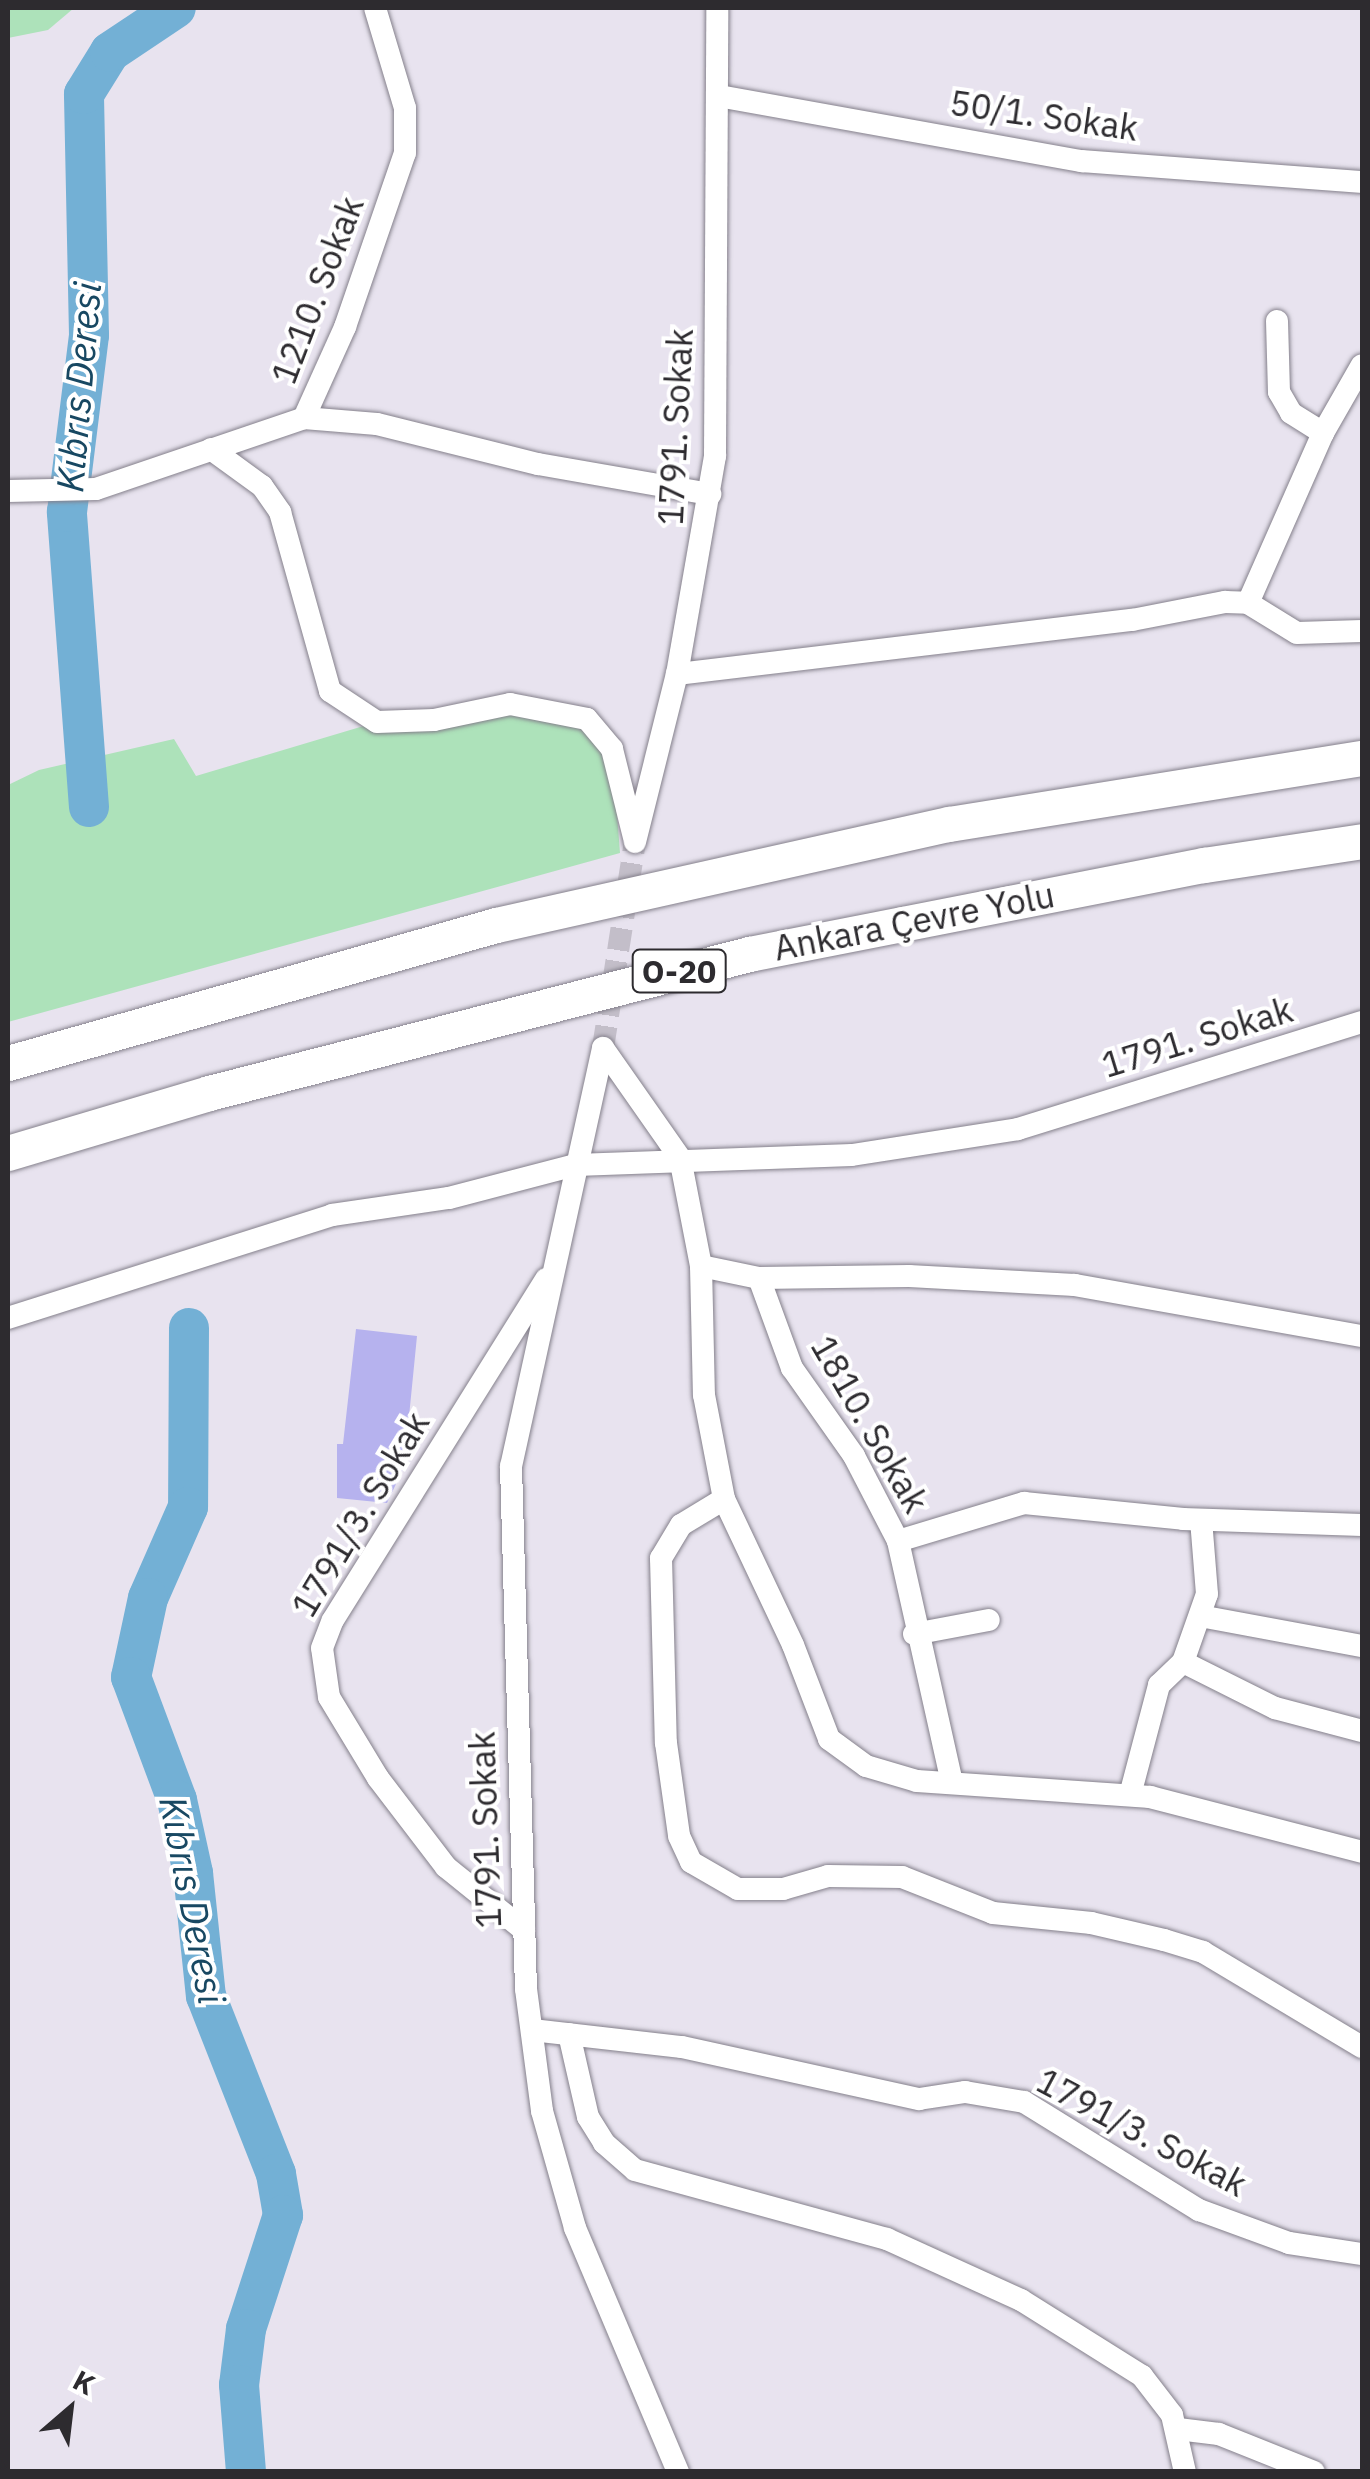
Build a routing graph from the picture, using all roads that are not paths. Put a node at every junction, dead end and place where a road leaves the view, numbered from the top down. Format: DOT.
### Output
graph roads {
  1 [pos="375,8"];
  2 [pos="717,8"];
  3 [pos="719,96"];
  4 [pos="1362,182"];
  5 [pos="1277,321"];
  6 [pos="1362,365"];
  7 [pos="304,418"];
  8 [pos="1324,433"];
  9 [pos="211,448"];
  10 [pos="8,491"];
  11 [pos="710,494"];
  12 [pos="1248,602"];
  13 [pos="1362,632"];
  14 [pos="678,674"];
  15 [pos="1362,758"];
  16 [pos="1362,841"];
  17 [pos="1362,1022"];
  18 [pos="8,1063"];
  19 [pos="8,1153"];
  20 [pos="680,1158"];
  21 [pos="576,1165"];
  22 [pos="701,1266"];
  23 [pos="553,1268"];
  24 [pos="758,1278"];
  25 [pos="8,1318"];
  26 [pos="1362,1336"];
  27 [pos="724,1500"];
  28 [pos="1201,1520"];
  29 [pos="1362,1526"];
  30 [pos="898,1541"];
  31 [pos="1200,1616"];
  32 [pos="990,1620"];
  33 [pos="914,1634"];
  34 [pos="1362,1646"];
  35 [pos="1183,1662"];
  36 [pos="1362,1731"];
  37 [pos="952,1783"];
  38 [pos="1130,1795"];
  39 [pos="1362,1852"];
  40 [pos="524,1930"];
  41 [pos="532,2030"];
  42 [pos="569,2034"];
  43 [pos="1362,2047"];
  44 [pos="1362,2254"];
  45 [pos="1178,2429"];
  46 [pos="678,2472"];
  47 [pos="1185,2472"];
  48 [pos="1314,2472"];
  1 -- 7 [label="street, 1210. Sokak"];
  2 -- 3 [label="street, 1791. Sokak"];
  3 -- 4 [label="street, 50/1. Sokak"];
  3 -- 11 [label="street, 1791. Sokak"];
  5 -- 8 [label="street"];
  6 -- 8 [label="street"];
  7 -- 9 [label="street, 1210. Sokak"];
  7 -- 11 [label="street"];
  8 -- 12 [label="street"];
  9 -- 10 [label="street, 1210. Sokak"];
  9 -- 14 [label="street, 1791. Sokak"];
  11 -- 14 [label="street, 1791. Sokak"];
  12 -- 13 [label="street"];
  12 -- 14 [label="street"];
  15 -- 18 [label="highway, O-20"];
  16 -- 19 [label="highway, Ankara Çevre Yolu / O-20"];
  17 -- 20 [label="street, 1791. Sokak"];
  20 -- 21 [label="street, 1791. Sokak"];
  20 -- 21 [label="street, 1791. Sokak"];
  20 -- 22 [label="street"];
  21 -- 23 [label="street, 1791. Sokak"];
  21 -- 25 [label="street"];
  22 -- 24 [label="street"];
  22 -- 27 [label="street"];
  23 -- 40 [label="street, 1791. Sokak"];
  23 -- 40 [label="street, 1791/3. Sokak"];
  24 -- 26 [label="street"];
  24 -- 30 [label="street, 1810. Sokak"];
  27 -- 37 [label="street"];
  27 -- 43 [label="street"];
  28 -- 29 [label="street"];
  28 -- 30 [label="street"];
  28 -- 31 [label="street"];
  30 -- 33 [label="street, 1810. Sokak"];
  31 -- 34 [label="street"];
  31 -- 35 [label="street"];
  32 -- 33 [label="street"];
  33 -- 37 [label="street, 1810. Sokak"];
  35 -- 36 [label="street"];
  35 -- 38 [label="street"];
  37 -- 38 [label="street"];
  38 -- 39 [label="street"];
  40 -- 41 [label="street, 1791. Sokak"];
  41 -- 42 [label="street, 1791/3. Sokak"];
  41 -- 46 [label="street, 1791. Sokak"];
  42 -- 44 [label="street, 1791/3. Sokak"];
  42 -- 45 [label="street"];
  45 -- 47 [label="street"];
  45 -- 48 [label="street"];
}
